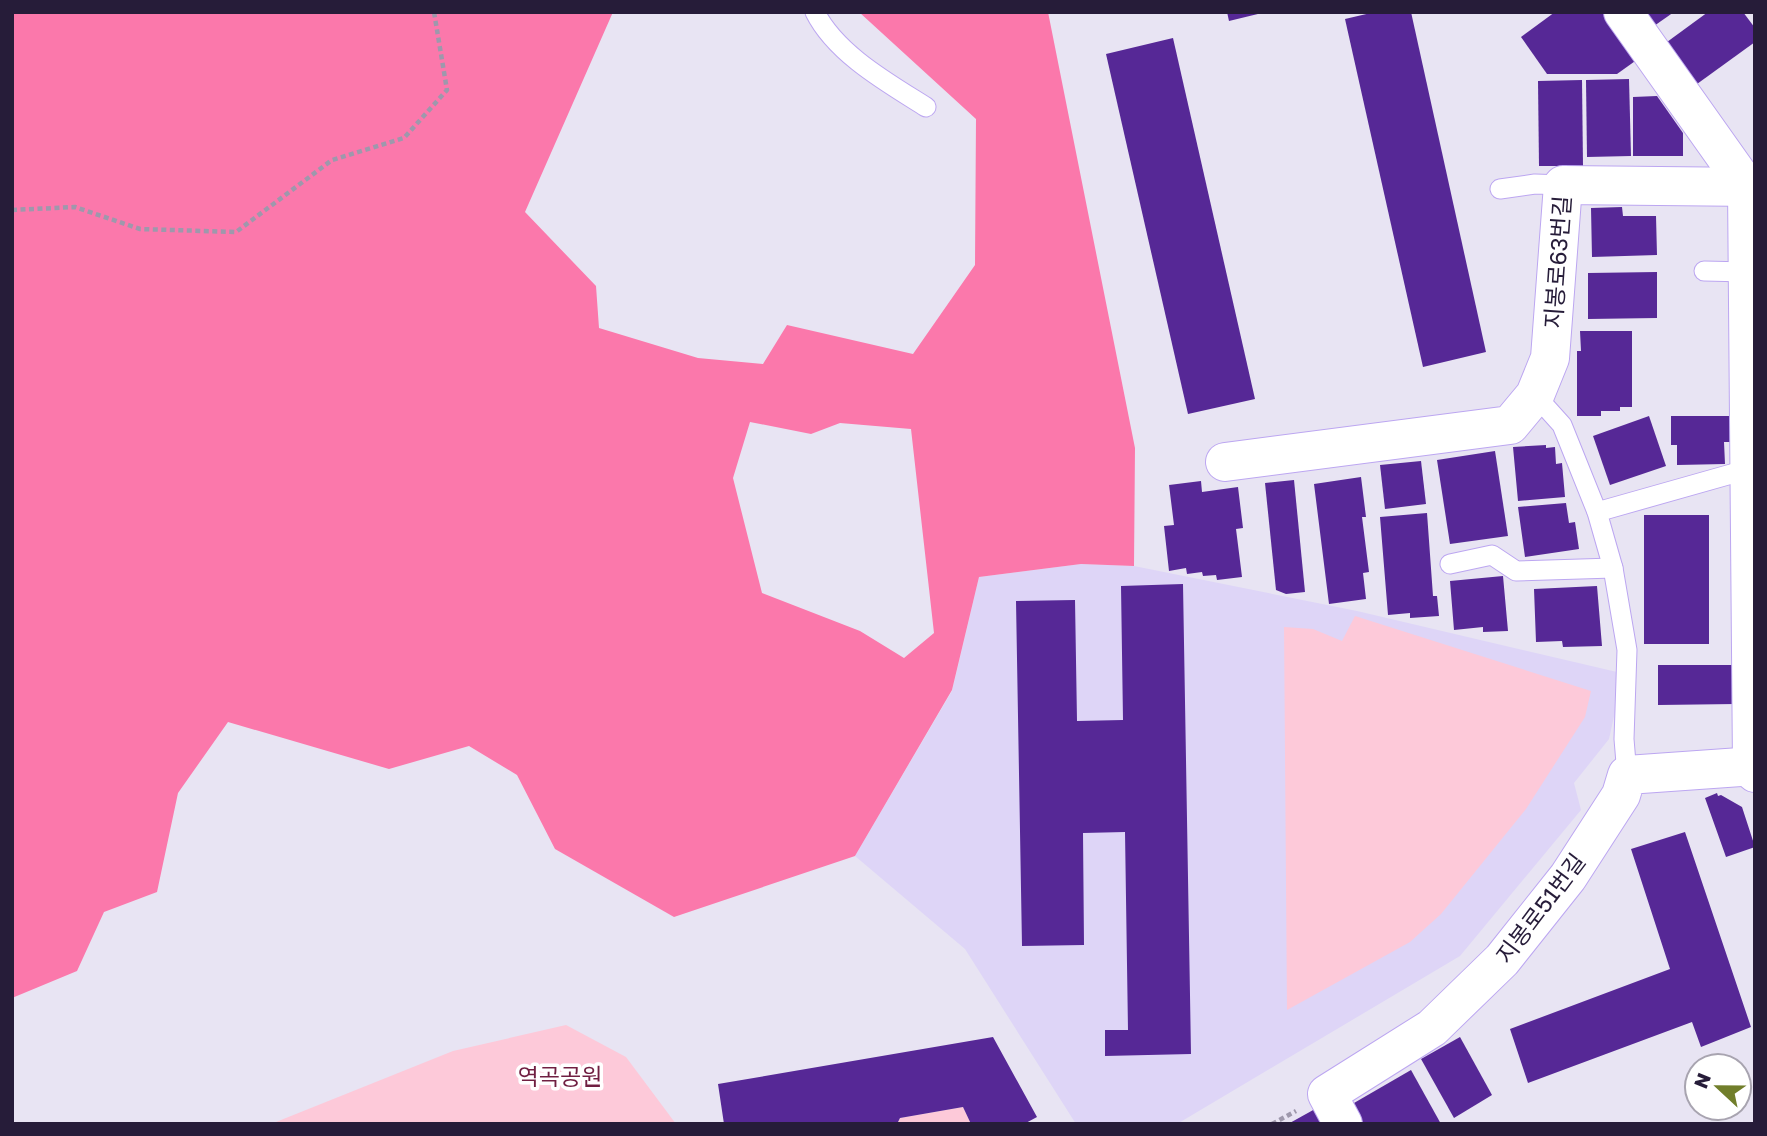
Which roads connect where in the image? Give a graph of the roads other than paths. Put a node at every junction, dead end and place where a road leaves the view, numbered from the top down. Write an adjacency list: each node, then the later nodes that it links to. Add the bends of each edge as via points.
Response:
1 (815, 12): 3 (lane, via 822,26 866,69)
2 (1623, 12): 5 (street)
3 (926, 107)
4 (1563, 184): 5 (street, 지봉로63번길); 6 (lane); 9 (street, 지봉로63번길, via 1550,358)
5 (1751, 187): 8 (street)
6 (1500, 189)
7 (1704, 271): 8 (lane)
8 (1747, 272): 11 (street)
9 (1535, 395): 10 (street, 지봉로63번길, via 1510,425); 12 (lane, via 1562,425)
10 (1225, 462)
11 (1749, 469): 12 (lane); 15 (street)
12 (1597, 512): 14 (lane)
13 (1450, 564): 14 (lane, via 1492,555 1516,571)
14 (1613, 568): 16 (lane, via 1627,650)
15 (1754, 768): 16 (street)
16 (1627, 775): 17 (street, 지봉로51번길, via 1621,795 1568,877 1502,961 1432,1028)
17 (1335, 1109)

